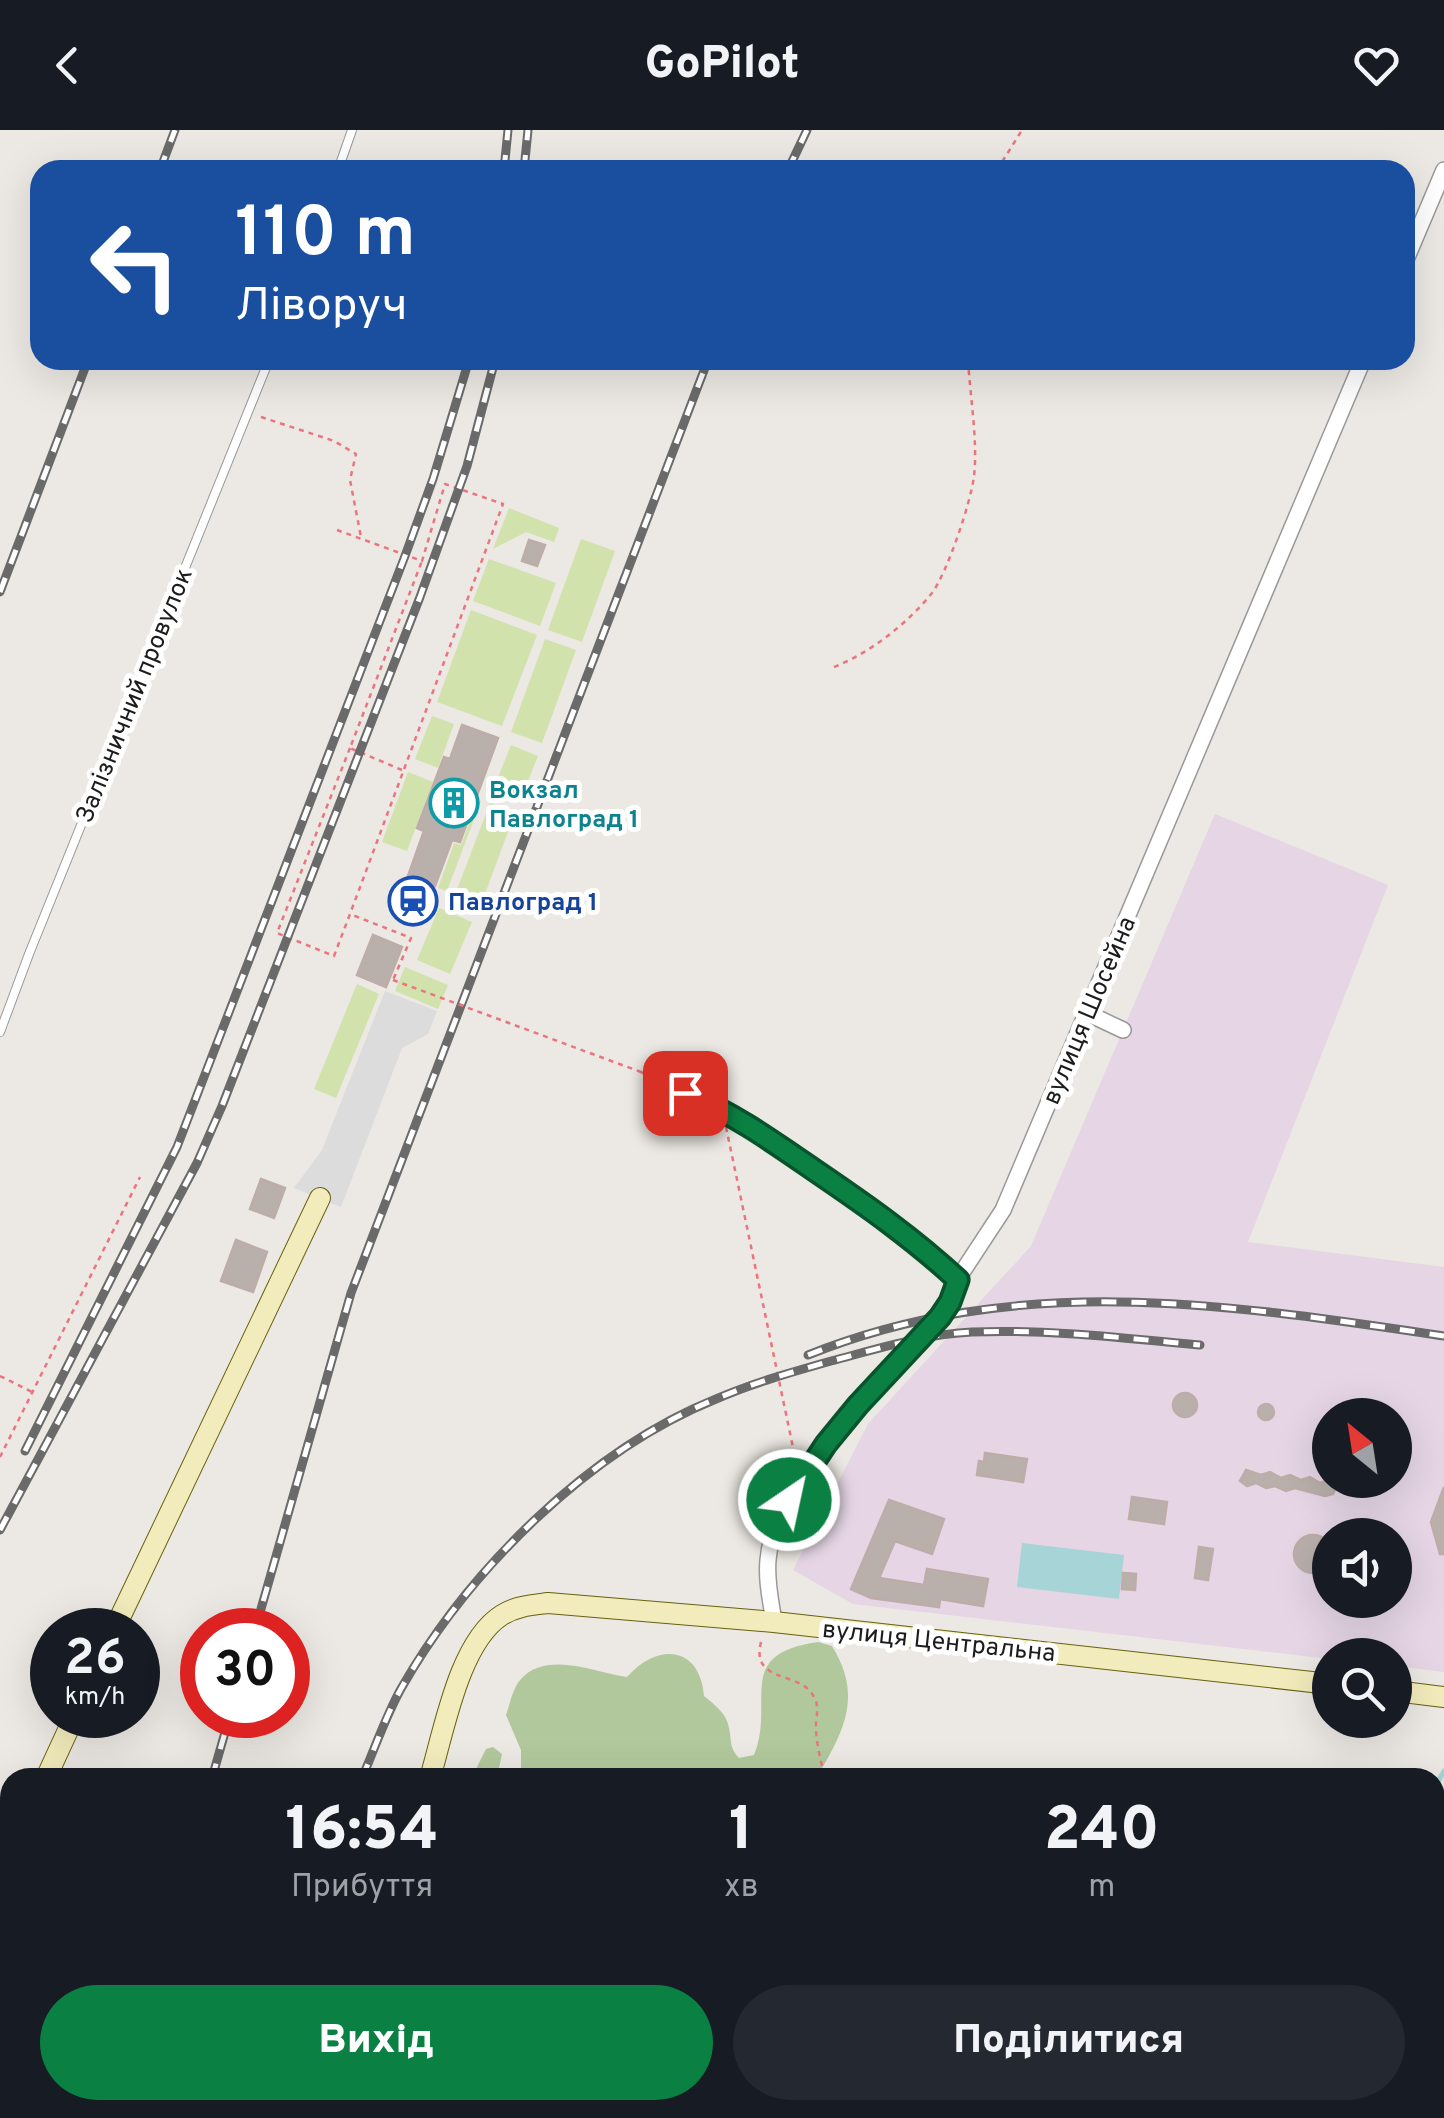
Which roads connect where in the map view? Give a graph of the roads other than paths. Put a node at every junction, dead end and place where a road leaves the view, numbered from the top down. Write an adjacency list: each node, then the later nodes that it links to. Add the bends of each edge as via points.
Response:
1 (352, 130): 2 (lane)
2 (342, 160)
3 (1444, 170): 4 (street)
4 (1415, 238)
5 (266, 370): 9 (lane, Залізничний провулок)
6 (1360, 370): 7 (street, вулиця Шосейна)
7 (1087, 1013): 8 (street); 12 (street, вулиця Шосейна, via 1003,1210)
8 (1123, 1030)
9 (0, 1032)
10 (684, 1096): 12 (lane, via 780,1146 916,1240)
11 (320, 1198): 13 (street)
12 (958, 1280): 14 (street, вулиця Шосейна, via 940,1317 858,1405 800,1482 775,1529 768,1560)
13 (124, 1608)
14 (772, 1622): 15 (street, вулиця Центральна); 20 (street, вулиця Центральна, via 548,1604 505,1613 481,1634 460,1679)
15 (1312, 1682)
16 (1412, 1694): 17 (street)
17 (1444, 1697)
18 (64, 1738): 19 (street)
19 (51, 1768)
20 (433, 1768)

